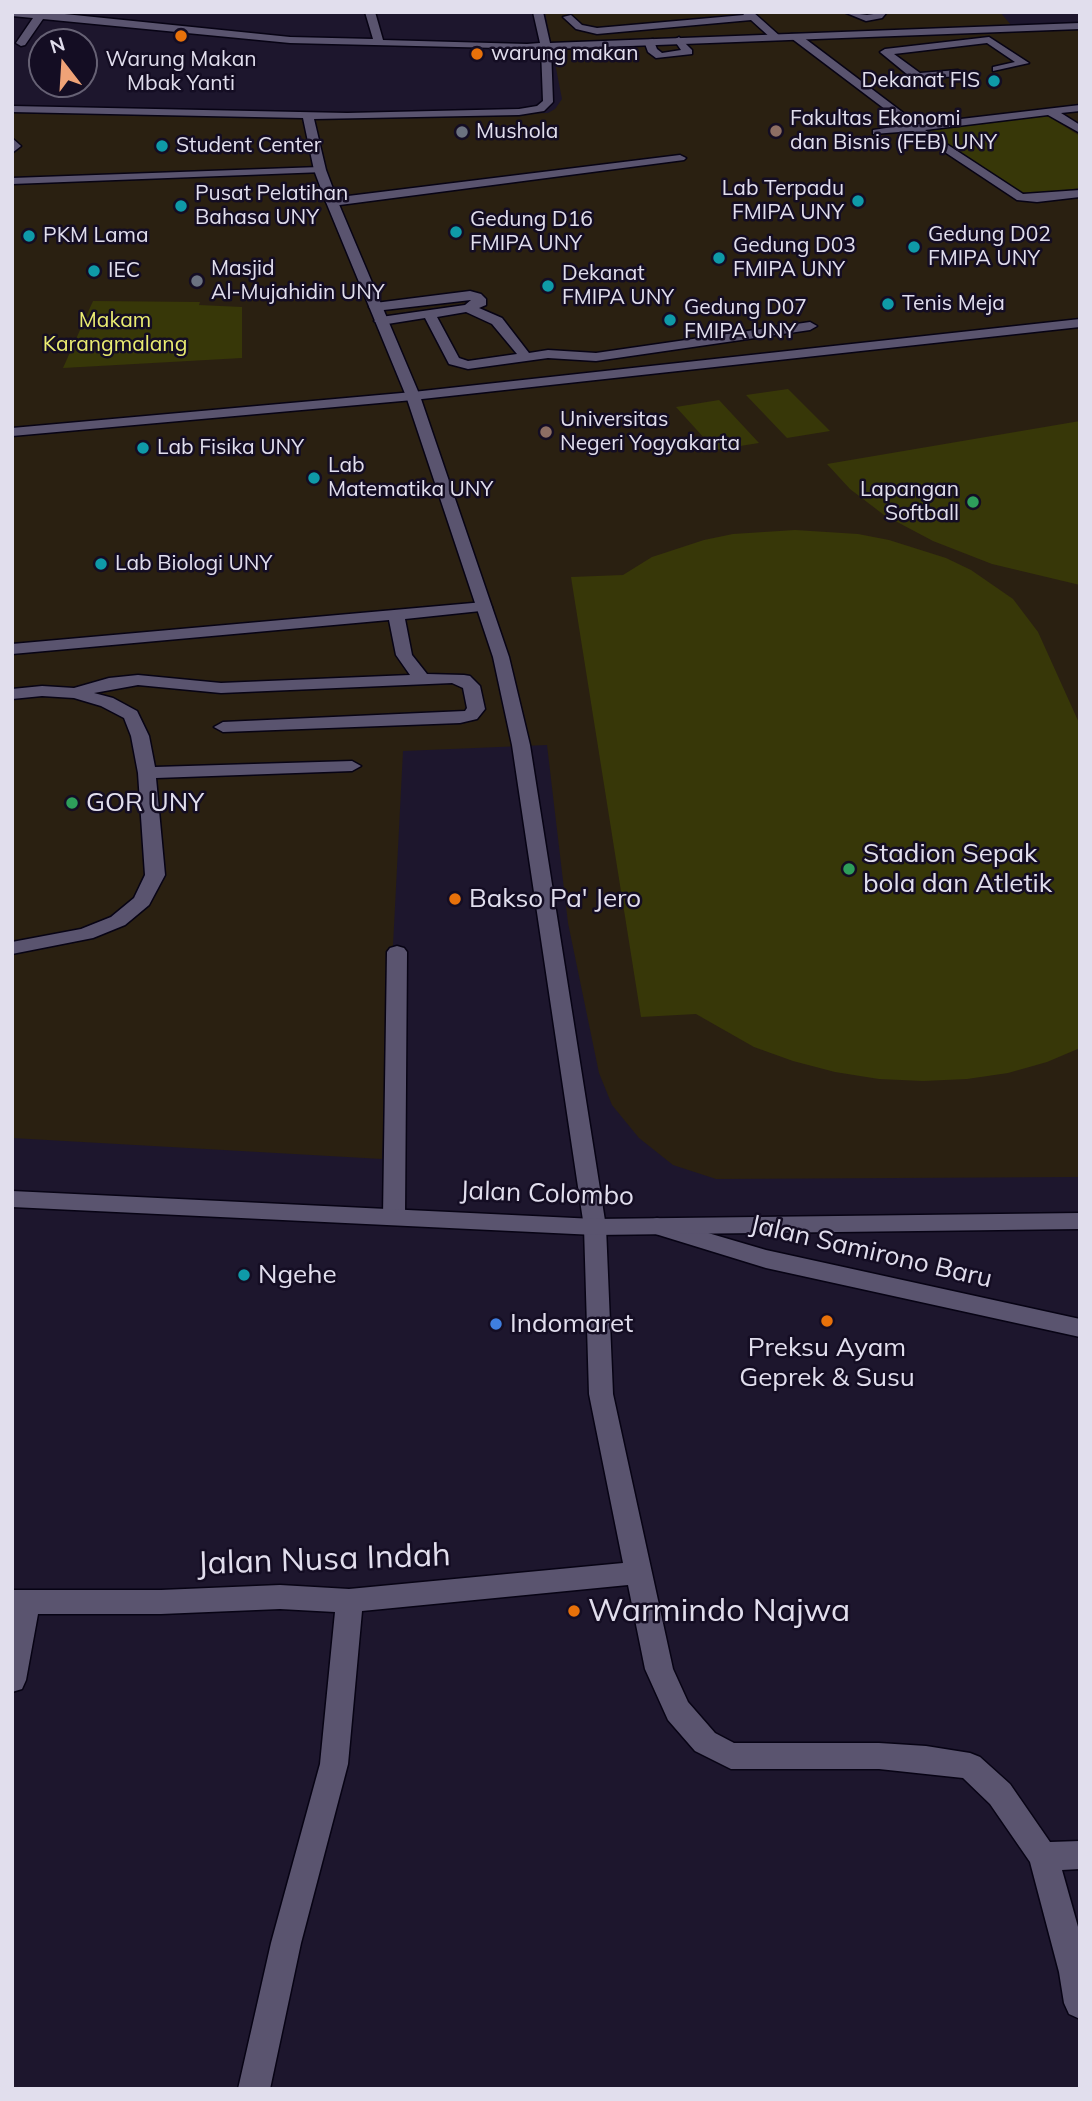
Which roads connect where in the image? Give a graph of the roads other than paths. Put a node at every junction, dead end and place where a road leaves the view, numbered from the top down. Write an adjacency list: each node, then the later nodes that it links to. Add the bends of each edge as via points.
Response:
1 (370, 12): 22 (street)
2 (538, 12): 24 (street)
3 (849, 12): 8 (street, via 858,17)
4 (12, 13): 5 (street)
5 (41, 14): 6 (street); 21 (street)
6 (54, 14): 22 (street, via 267,38)
7 (750, 14): 10 (street); 16 (street)
8 (877, 15): 14 (street)
9 (568, 17): 11 (street, via 586,30)
10 (683, 21): 11 (street); 17 (street)
11 (646, 25): 20 (street)
12 (1080, 26): 13 (street, via 1017,24)
13 (914, 32): 14 (street); 23 (street)
14 (886, 33): 15 (street)
15 (795, 36): 16 (street); 31 (street)
16 (776, 37): 17 (street)
17 (702, 39): 18 (street)
18 (679, 40): 19 (street, via 688,52 660,56); 20 (street)
19 (649, 41): 20 (street); 24 (street)
20 (662, 41)
21 (21, 43)
22 (379, 44): 24 (street)
23 (934, 45): 25 (street, via 989,40 1024,63); 26 (street, via 885,52 919,76)
24 (546, 47): 30 (street, via 548,102 540,109)
25 (997, 69)
26 (958, 74)
27 (1080, 108): 29 (street)
28 (12, 109): 30 (street)
29 (1051, 112): 31 (street); 32 (street)
30 (308, 116): 37 (street)
31 (916, 128): 33 (street); 39 (street, via 1021,198)
32 (1080, 130)
33 (877, 132)
34 (12, 141): 35 (street)
35 (12, 150)
36 (680, 158): 40 (street)
37 (320, 170): 38 (street); 40 (street)
38 (12, 181)
39 (1080, 193)
40 (332, 202): 41 (street)
41 (375, 307): 42 (street, via 459,295 480,299); 44 (street)
42 (468, 308): 43 (street); 48 (street, via 497,321)
43 (429, 314): 44 (street); 48 (street, via 454,361 460,364)
44 (381, 321): 50 (street)
45 (1080, 323): 49 (street)
46 (810, 326): 47 (street)
47 (699, 343): 48 (street, via 596,357); 49 (street)
48 (525, 356)
49 (716, 363): 50 (street)
50 (414, 396): 51 (street); 52 (street)
51 (12, 432)
52 (484, 607): 53 (street); 67 (street, via 521,746)
53 (396, 615): 54 (street); 55 (street, via 404,655)
54 (12, 649)
55 (422, 679): 56 (street, via 221,688 138,680); 58 (street, via 464,680 471,686 476,709 460,718)
56 (75, 693): 57 (street); 60 (street, via 107,702 131,716)
57 (12, 694)
58 (223, 727)
59 (352, 766): 60 (street)
60 (147, 773): 61 (street, via 155,875 142,901 118,921 86,934)
61 (12, 948)
62 (397, 952): 64 (street)
63 (12, 1199): 64 (street, Jalan Colombo)
64 (394, 1216): 67 (street, Jalan Colombo)
65 (1080, 1221): 66 (street, Jalan Colombo)
66 (650, 1224): 67 (street, Jalan Colombo); 68 (street, Jalan Samirono Baru, via 766,1259)
67 (595, 1227): 69 (street, via 601,1394)
68 (1080, 1328)
69 (639, 1573): 71 (street, Jalan Nusa Indah); 74 (street, via 659,1669 678,1711 705,1742 731,1756 879,1756 970,1766 1000,1794)
70 (20, 1601): 71 (street, Jalan Nusa Indah, via 280,1597); 72 (street)
71 (349, 1601): 76 (street, via 334,1764 286,1943)
72 (12, 1680)
73 (1080, 1854): 74 (street)
74 (1043, 1856): 75 (street)
75 (1080, 2003)
76 (254, 2089)

